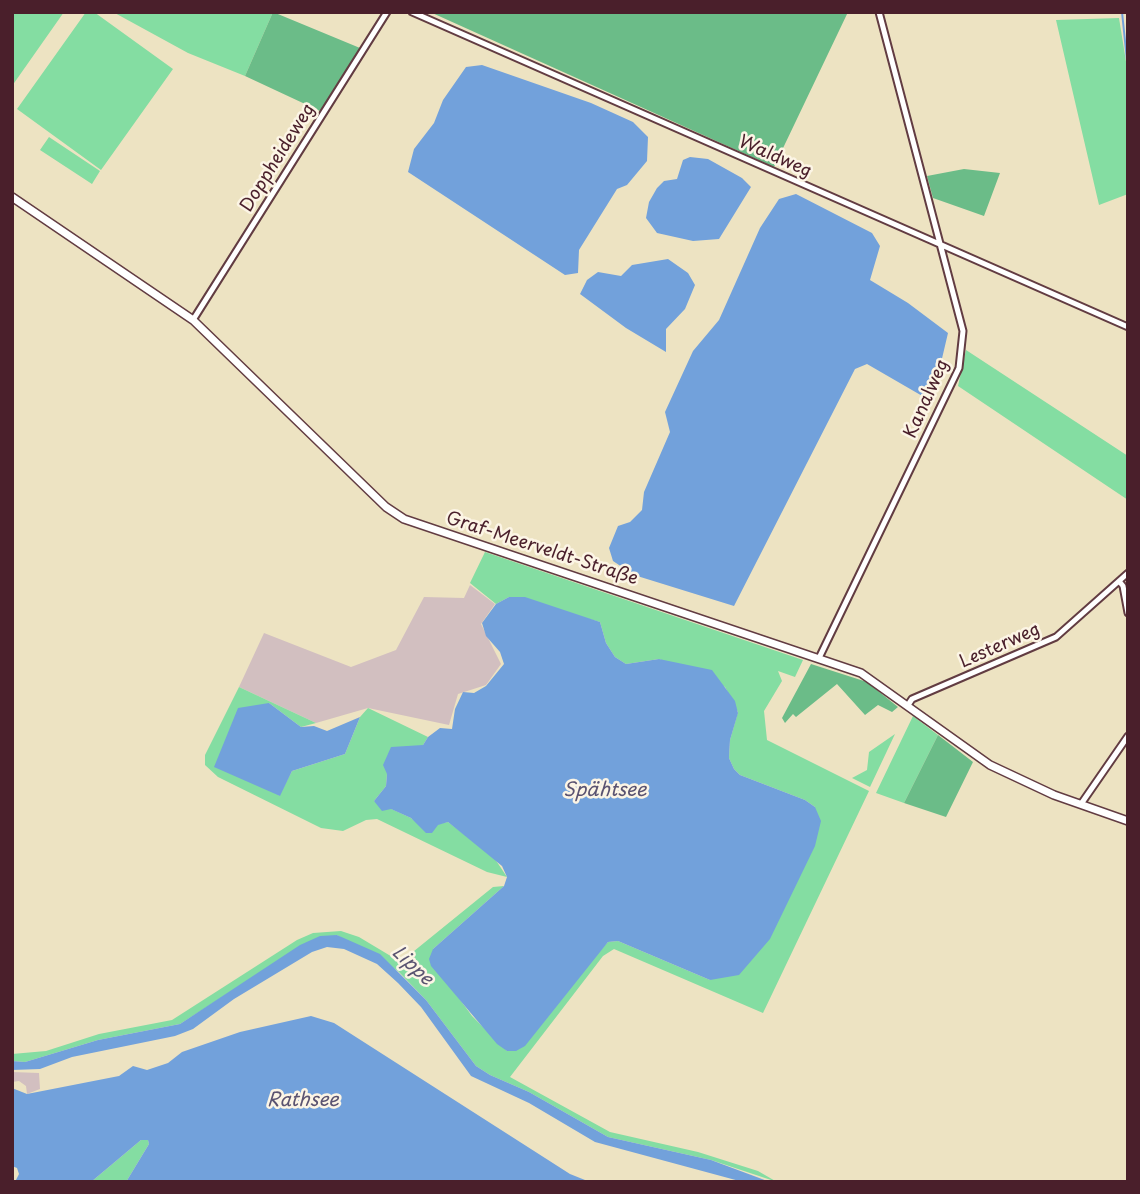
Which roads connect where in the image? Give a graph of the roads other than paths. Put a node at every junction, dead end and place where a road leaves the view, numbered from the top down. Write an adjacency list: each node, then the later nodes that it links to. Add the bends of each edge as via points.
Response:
1 (387, 12): 6 (street, Doppheideweg)
2 (412, 12): 5 (street, Waldweg)
3 (879, 12): 5 (street, Kanalweg)
4 (12, 197): 6 (main road, Graf-Meerveldt-Straße)
5 (942, 245): 7 (street, Waldweg); 11 (street, Kanalweg, via 962,320 959,368)
6 (193, 320): 11 (main road, Graf-Meerveldt-Straße, via 386,507 404,519)
7 (1128, 327)
8 (1128, 573): 9 (street, Lesterweg)
9 (1119, 581): 10 (street); 12 (street, Lesterweg, via 1056,637 912,699)
10 (1128, 613)
11 (819, 659): 12 (main road, Graf-Meerveldt-Straße, via 869,677)
12 (908, 705): 14 (main road, Graf-Meerveldt-Straße, via 981,760)
13 (1128, 736): 14 (street)
14 (1081, 804): 15 (main road, Graf-Meerveldt-Straße)
15 (1128, 821)

